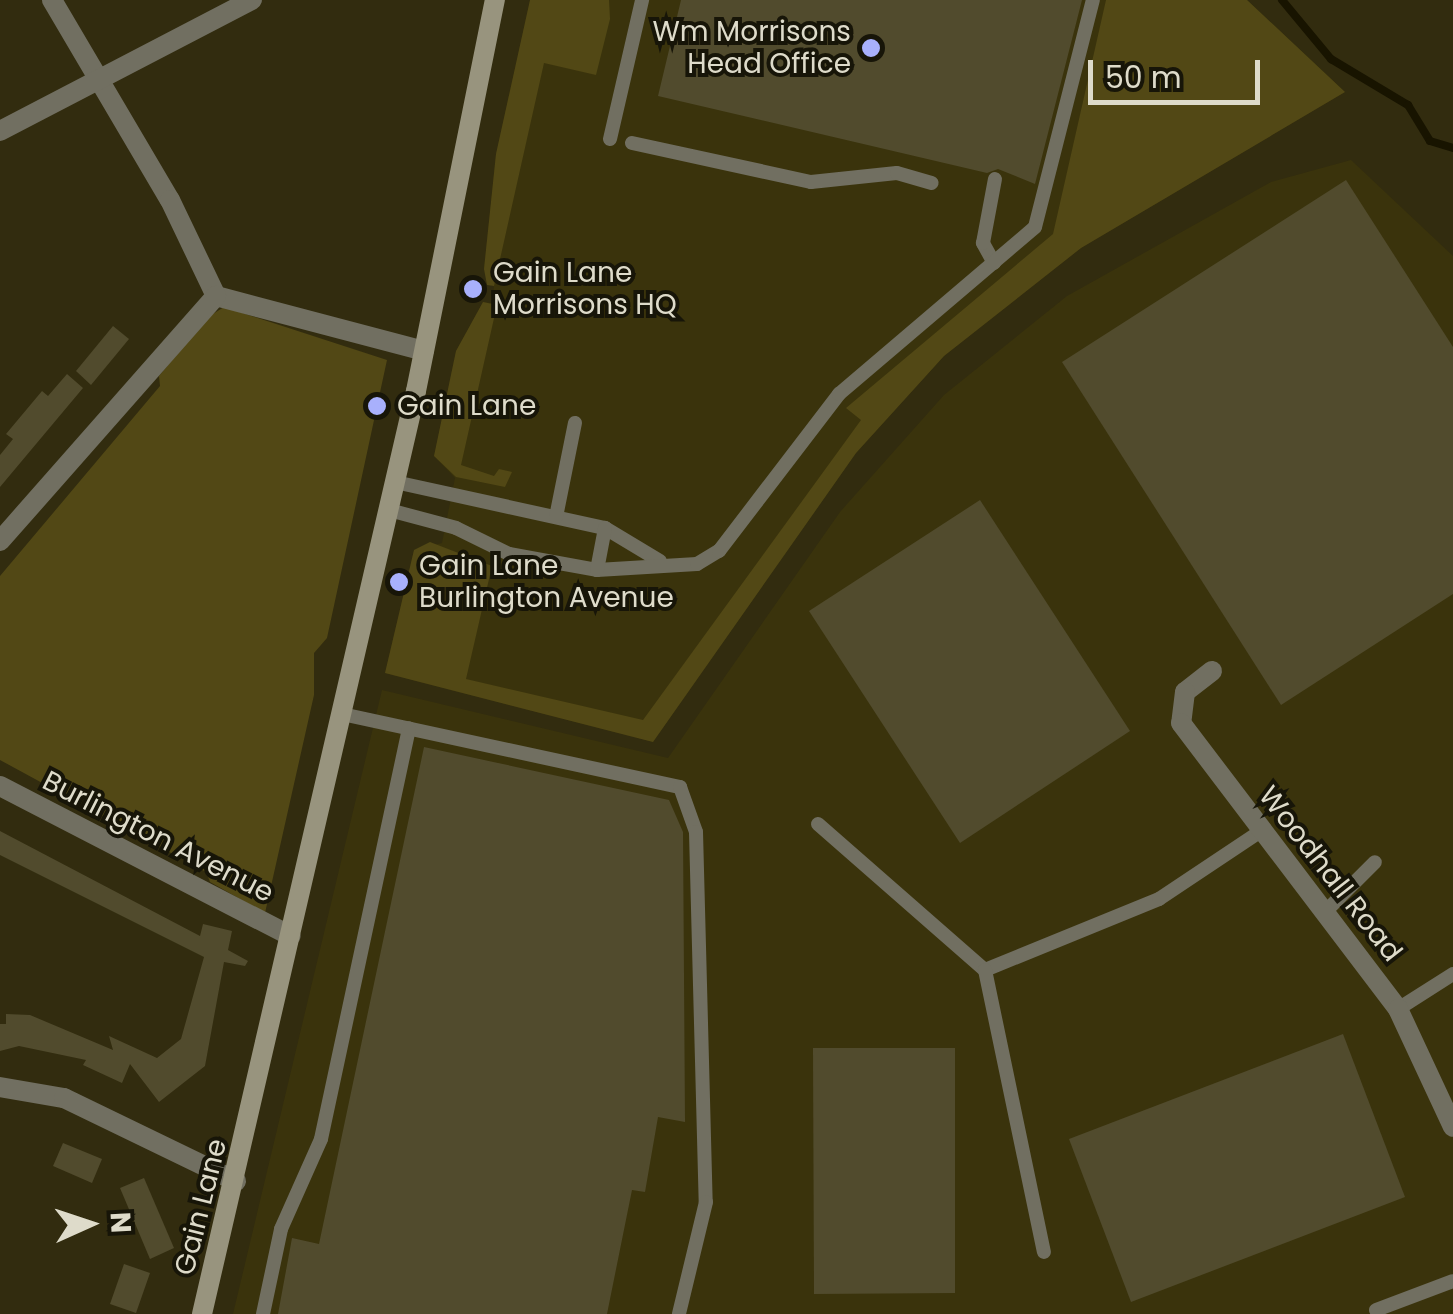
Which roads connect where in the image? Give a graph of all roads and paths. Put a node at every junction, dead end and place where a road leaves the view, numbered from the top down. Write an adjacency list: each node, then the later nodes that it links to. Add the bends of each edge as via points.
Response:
1 (52, 0): 6 (street)
2 (252, 0): 6 (street)
3 (495, 0): 14 (street, Gain Lane)
4 (1094, 0): 12 (lane, via 1040,218)
5 (638, 5): 8 (lane)
6 (101, 84): 7 (street); 13 (street)
7 (0, 131)
8 (610, 139)
9 (632, 143): 11 (lane, via 811,182 897,173)
10 (995, 179): 12 (lane, via 984,243)
11 (932, 183)
12 (994, 263): 21 (lane, via 839,394 719,551 697,564)
13 (216, 296): 14 (street); 20 (street)
14 (424, 351): 16 (street, Gain Lane)
15 (575, 423): 18 (lane)
16 (396, 482): 17 (street, Gain Lane); 18 (lane)
17 (389, 510): 22 (lane, via 456,528 510,554); 24 (street, Gain Lane)
18 (556, 517): 19 (lane)
19 (605, 528): 21 (lane); 22 (lane)
20 (0, 541)
21 (661, 562): 22 (lane)
22 (597, 570)
23 (1212, 671): 28 (street, Woodhall Road, via 1184,692 1181,722)
24 (342, 714): 25 (lane); 31 (street, Gain Lane)
25 (409, 728): 42 (lane, via 321,1139 281,1229); 43 (lane, via 680,787 696,832 706,1202)
26 (0, 786): 31 (street, Burlington Avenue)
27 (818, 824): 32 (lane)
28 (1261, 831): 30 (street, Woodhall Road); 32 (lane, via 1159,899)
29 (1376, 862): 30 (lane)
30 (1326, 911): 34 (street, Woodhall Road)
31 (291, 936): 37 (street, Gain Lane)
32 (985, 970): 38 (lane)
33 (1453, 974): 34 (lane)
34 (1398, 1009): 36 (street, Woodhall Road)
35 (0, 1088): 37 (street, via 64,1098)
36 (1453, 1126)
37 (236, 1181): 41 (street, Gain Lane)
38 (1044, 1252)
39 (1453, 1281): 40 (lane)
40 (1376, 1310)
41 (202, 1314)
42 (263, 1314)
43 (679, 1314)

